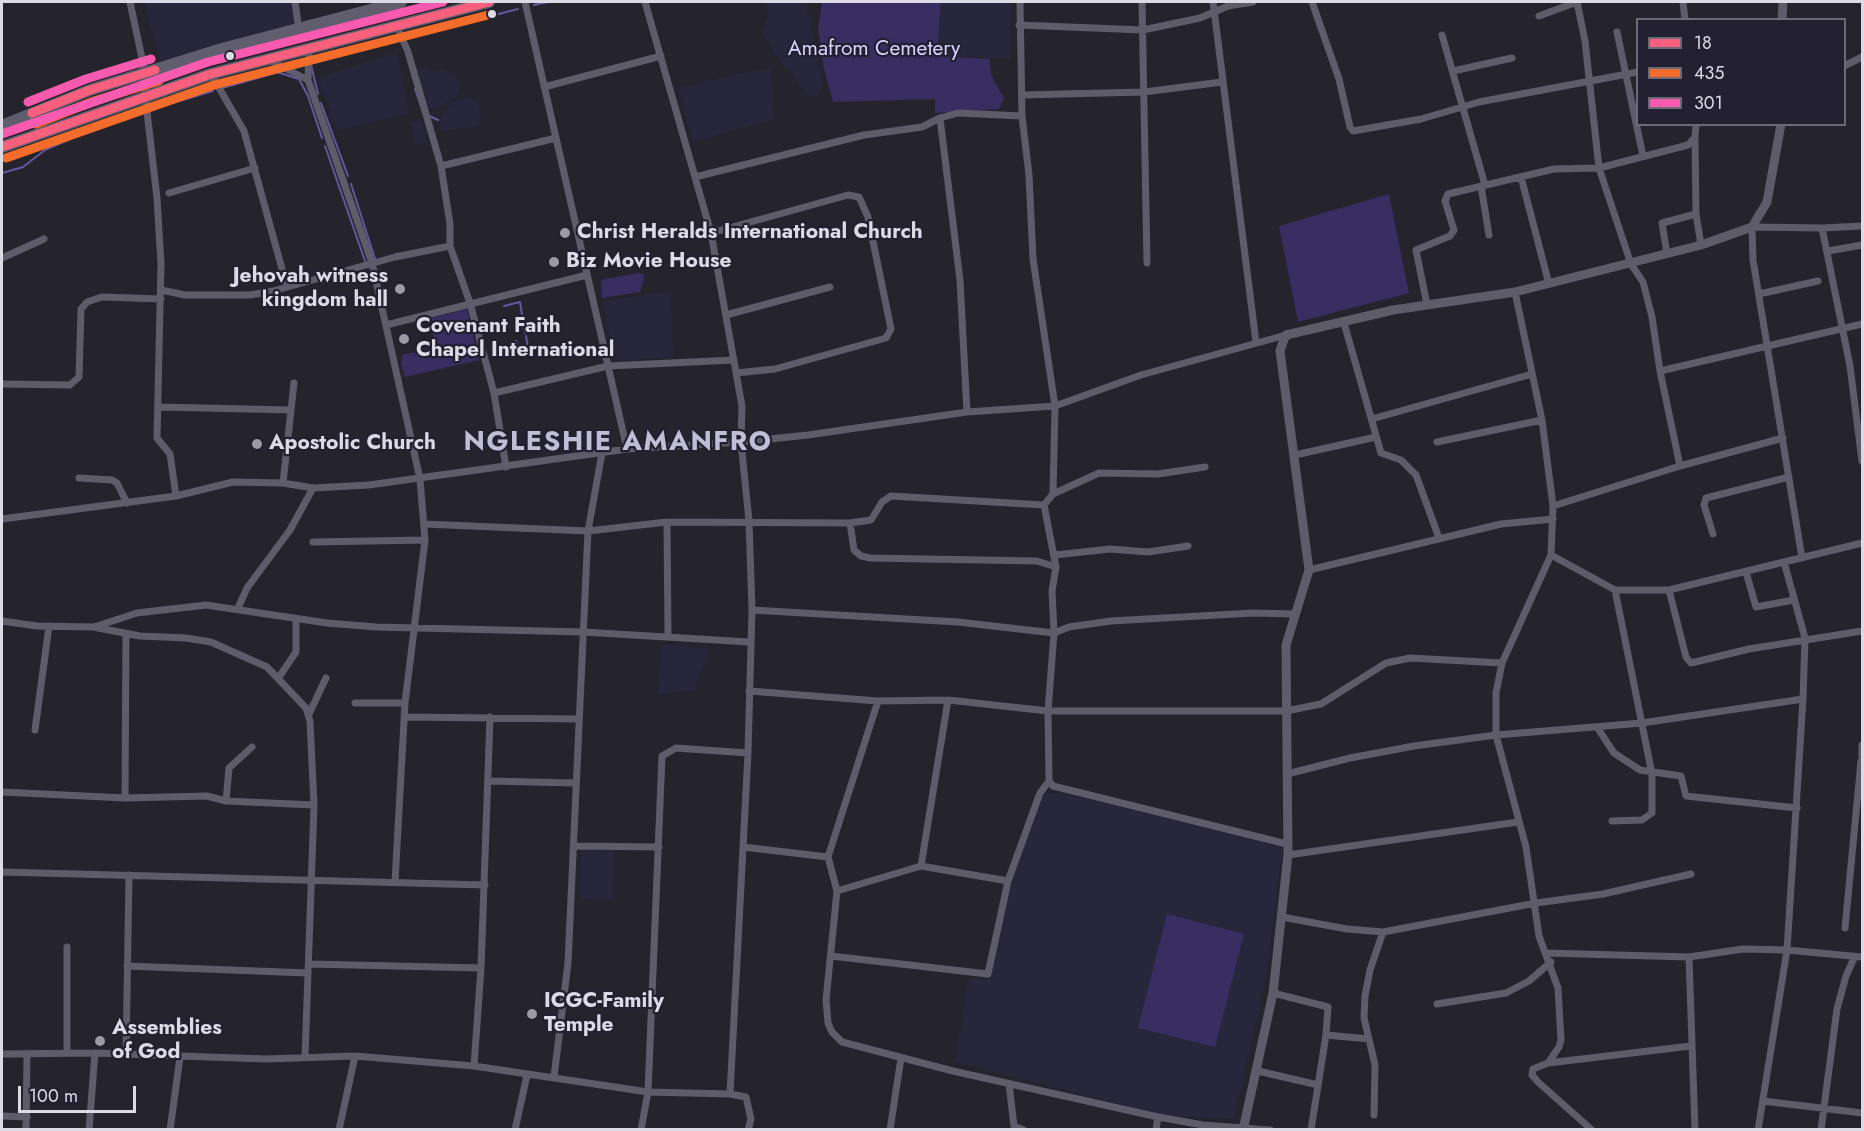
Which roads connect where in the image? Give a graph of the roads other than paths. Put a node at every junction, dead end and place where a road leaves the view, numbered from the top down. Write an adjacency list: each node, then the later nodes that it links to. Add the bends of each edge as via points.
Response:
1 (129, 2): 81 (street, bridge, via 143,63 157,198)
2 (295, 2): 22 (street)
3 (401, 2): 22 (highway)
4 (489, 2): 19 (highway)
5 (525, 2): 38 (street)
6 (645, 2): 26 (street)
7 (1020, 2): 20 (street)
8 (1143, 2): 21 (street)
9 (1213, 2): 15 (street)
10 (1253, 2): 15 (street)
11 (1312, 2): 41 (street, via 1353,130 1421,119)
12 (1577, 2): 16 (street); 37 (street)
13 (1683, 2): 17 (street)
14 (1783, 2): 18 (street)
15 (1214, 13): 21 (street); 36 (street)
16 (1539, 16)
17 (1684, 18)
18 (1782, 18)
19 (397, 25): 25 (highway); 53 (street)
20 (1019, 25): 21 (street); 40 (street)
21 (1143, 30): 39 (street)
22 (299, 31): 45 (highway, via 222,49 90,90)
23 (1617, 32): 34 (street)
24 (1442, 35): 31 (street)
25 (309, 48): 28 (highway); 35 (street)
26 (661, 56): 38 (street); 56 (street)
27 (1863, 57): 30 (street)
28 (266, 58): 33 (highway); 35 (street)
29 (1512, 58): 31 (street)
30 (1846, 66)
31 (1453, 71): 41 (street)
32 (1636, 73): 34 (street)
33 (211, 74): 51 (highway); 54 (street, via 244,131)
34 (1627, 75): 37 (street); 44 (street)
35 (308, 80): 73 (street)
36 (1222, 82): 39 (street); 93 (street)
37 (1589, 84): 41 (street); 55 (street)
38 (544, 87): 50 (street)
39 (1144, 93): 40 (street); 74 (street)
40 (1022, 95): 42 (street)
41 (1463, 106): 58 (street)
42 (1022, 116): 43 (street, via 958,113); 103 (street, via 1033,259)
43 (940, 118): 56 (street, via 922,127 864,135); 106 (street, via 960,280)
44 (1636, 121)
45 (2, 126)
46 (1637, 126): 52 (street)
47 (1696, 126): 49 (street)
48 (1781, 126): 62 (street, via 1767,202)
49 (1695, 137): 52 (street, via 1688,144); 60 (street)
50 (556, 138): 53 (street); 76 (street)
51 (2, 147)
52 (1643, 156): 55 (street)
53 (441, 166): 69 (street)
54 (255, 168): 59 (street); 80 (street)
55 (1599, 168): 57 (street, via 1554,169); 75 (street)
56 (695, 177): 64 (street)
57 (1521, 177): 58 (street); 78 (street)
58 (1483, 186): 65 (street); 86 (street, via 1448,194 1445,201 1454,230 1450,236 1416,250)
59 (169, 193)
60 (1696, 214): 67 (street); 71 (street, via 1662,223)
61 (1863, 226): 63 (street)
62 (1752, 227): 63 (street); 67 (street); 83 (street)
63 (1822, 228): 70 (street)
64 (711, 233): 87 (street); 98 (street, via 848,195 859,197 868,217 891,329 886,338 775,369)
65 (1489, 235)
66 (44, 239): 72 (street)
67 (1701, 245): 71 (street)
68 (1863, 245): 70 (street)
69 (450, 246): 73 (street); 85 (street)
70 (1828, 251): 91 (street)
71 (1667, 254): 75 (street)
72 (2, 258)
73 (372, 262): 80 (street); 90 (street)
74 (1147, 263)
75 (1631, 264): 78 (street); 97 (street, via 1643,282)
76 (587, 275): 85 (street); 96 (street)
77 (1818, 281): 83 (street)
78 (1549, 284): 82 (street)
79 (830, 287): 87 (street)
80 (286, 288): 81 (street, via 219,296)
81 (161, 290): 84 (street)
82 (1515, 292): 86 (street); 99 (street)
83 (1759, 294): 94 (street)
84 (161, 299): 101 (street, via 102,297 87,302 81,309 79,377 70,386); 104 (street)
85 (470, 303): 90 (street); 102 (street)
86 (1427, 305): 88 (street)
87 (726, 315): 95 (street)
88 (1344, 324): 92 (street); 107 (street)
89 (1863, 324): 91 (street)
90 (386, 326): 122 (street)
91 (1843, 328): 94 (street); 116 (street)
92 (1286, 335): 93 (street); 115 (street, via 1280,351)
93 (1256, 342): 103 (street, via 1141,375)
94 (1767, 345): 97 (street); 110 (street)
95 (734, 360): 96 (street); 98 (street)
96 (608, 366): 102 (street); 113 (street)
97 (1660, 371): 117 (street)
98 (736, 373): 111 (street, via 742,406)
99 (1532, 374): 107 (street); 108 (street)
100 (294, 383): 105 (street)
101 (2, 384)
102 (494, 393): 118 (street)
103 (1055, 406): 106 (street); 125 (street)
104 (158, 407): 105 (street); 126 (street, via 157,438 170,454)
105 (291, 410): 123 (street)
106 (967, 412): 111 (street)
107 (1372, 419): 109 (street)
108 (1542, 420): 112 (street); 129 (street)
109 (1376, 437): 115 (street); 138 (street, via 1381,453 1401,460 1416,474)
110 (1783, 438): 117 (street); 120 (street)
111 (741, 442): 113 (street); 132 (street)
112 (1437, 442)
113 (627, 449): 114 (street)
114 (602, 453): 118 (street); 136 (street)
115 (1295, 455): 148 (street)
116 (1863, 461)
117 (1680, 466): 129 (street)
118 (506, 467): 122 (street)
119 (1205, 467): 125 (street, via 1158,474 1100,473)
120 (1789, 477): 137 (street, via 1706,498 1704,505); 145 (street)
121 (79, 478): 127 (street, via 112,480)
122 (420, 479): 124 (street); 135 (street)
123 (283, 483): 124 (street); 126 (street, via 232,482)
124 (313, 488): 153 (street)
125 (1053, 494): 128 (street)
126 (176, 496): 127 (street)
127 (128, 503): 130 (street)
128 (1044, 505): 134 (street, via 891,496 882,502 871,520); 143 (street)
129 (1553, 506): 131 (street)
130 (2, 519)
131 (1553, 519): 138 (street, via 1501,524); 144 (street)
132 (749, 521): 133 (street); 134 (street); 154 (street)
133 (668, 522): 136 (street); 165 (street)
134 (850, 523): 147 (street, via 856,553 870,558 1037,561)
135 (424, 524): 136 (street); 139 (street)
136 (588, 531): 162 (street)
137 (1713, 534)
138 (1439, 538): 148 (street)
139 (425, 540): 140 (street); 160 (street)
140 (314, 542)
141 (1863, 543): 145 (street)
142 (1188, 546): 143 (street, via 1148,552 1110,549)
143 (1055, 555): 147 (street)
144 (1551, 555): 150 (street); 168 (street)
145 (1802, 558): 146 (street)
146 (1784, 562): 149 (street); 152 (street)
147 (1056, 567): 163 (street, via 1052,591)
148 (1309, 570): 155 (street)
149 (1746, 572): 151 (street); 152 (street, via 1756,607)
150 (1615, 590): 151 (street); 183 (street)
151 (1669, 590): 166 (street, via 1686,657 1691,663)
152 (1794, 600): 166 (street)
153 (238, 608): 156 (street); 159 (street, via 206,605 138,613)
154 (752, 610): 163 (street, via 958,622); 167 (street)
155 (1294, 614): 163 (street, via 1111,621); 178 (street, via 1286,645)
156 (296, 619): 160 (street); 169 (street, via 296,652)
157 (2, 621): 158 (street)
158 (49, 626): 159 (street); 185 (street)
159 (93, 627): 164 (street)
160 (414, 628): 162 (street); 176 (street)
161 (1863, 631): 166 (street)
162 (583, 632): 165 (street); 182 (street)
163 (1054, 633): 177 (street)
164 (126, 634): 169 (street, via 211,642); 197 (street)
165 (668, 636): 167 (street)
166 (1805, 638): 172 (street)
167 (749, 642): 171 (street)
168 (1503, 663): 178 (street, via 1410,658 1386,663 1321,704); 186 (street, via 1496,693)
169 (279, 677): 179 (street)
170 (326, 678): 179 (street)
171 (749, 691): 174 (street); 189 (street)
172 (1803, 699): 183 (street); 200 (street)
173 (948, 700): 174 (street); 177 (street); 209 (street)
174 (878, 701): 208 (street)
175 (355, 702): 176 (street)
176 (405, 703): 180 (street)
177 (1048, 711): 178 (street); 194 (street)
178 (1286, 711): 191 (street)
179 (309, 714): 199 (street)
180 (404, 717): 181 (street); 215 (street)
181 (490, 717): 182 (street); 193 (street)
182 (578, 719): 195 (street)
183 (1642, 723): 184 (street); 192 (street)
184 (1597, 727): 186 (street); 192 (street, via 1614,753)
185 (35, 730)
186 (1496, 735): 191 (street, via 1350,758); 202 (street)
187 (1863, 746): 190 (street)
188 (252, 747): 198 (street, via 229,768)
189 (748, 753): 205 (street, via 676,748 662,756); 206 (street)
190 (1862, 761): 220 (street)
191 (1287, 774): 203 (street)
192 (1652, 774): 200 (street, via 1681,776 1686,796); 201 (street, via 1650,817)
193 (489, 781): 195 (street); 216 (street)
194 (1049, 781): 203 (street, via 1053,786); 214 (street, via 1040,793)
195 (575, 783): 204 (street)
196 (2, 792): 197 (street)
197 (125, 798): 198 (street, via 207,796)
198 (226, 801): 199 (street)
199 (314, 805): 213 (street)
200 (1797, 808): 223 (street)
201 (1612, 821)
202 (1518, 822): 207 (street); 218 (street)
203 (1287, 844): 207 (street)
204 (575, 846): 205 (street); 251 (street, via 568,963)
205 (659, 847): 254 (street)
206 (744, 847): 208 (street); 255 (street)
207 (1288, 855): 219 (street)
208 (828, 857): 217 (street)
209 (921, 866): 214 (street); 217 (street)
210 (2, 872): 212 (street)
211 (1691, 874): 218 (street, via 1603,894)
212 (129, 875): 213 (street); 230 (street)
213 (311, 880): 215 (street); 229 (street)
214 (1008, 881): 225 (street, via 988,974)
215 (395, 882): 216 (street)
216 (485, 885): 231 (street)
217 (837, 891): 225 (street)
218 (1536, 903): 221 (street); 224 (street)
219 (1282, 917): 221 (street); 233 (street)
220 (1845, 928)
221 (1383, 932): 236 (street, via 1365,996 1364,1018)
222 (67, 947): 238 (street)
223 (1787, 950): 226 (street, via 1743,949); 227 (street); 256 (street)
224 (1545, 953): 226 (street); 228 (street)
225 (831, 956): 246 (street, via 826,1000 832,1032 842,1042)
226 (1689, 957): 237 (street)
227 (1858, 957): 257 (street, via 1846,976 1837,1008)
228 (1551, 962): 234 (street, via 1529,981 1506,993); 247 (street, via 1558,988 1561,1040)
229 (310, 964): 231 (street); 232 (street)
230 (127, 966): 232 (street); 242 (street)
231 (481, 968): 248 (street)
232 (308, 973): 245 (street)
233 (1273, 993): 235 (street, via 1328,1007); 249 (street)
234 (1437, 1004)
235 (1326, 1035): 236 (street); 253 (street)
236 (1369, 1039): 259 (street, via 1375,1065)
237 (1691, 1046): 247 (street); 277 (street)
238 (68, 1053): 239 (street); 241 (street)
239 (95, 1053): 242 (street); 265 (street)
240 (2, 1054): 241 (street)
241 (27, 1055): 261 (street)
242 (126, 1055): 244 (street)
243 (355, 1056): 245 (street); 248 (street); 267 (street)
244 (180, 1057): 245 (street); 266 (street)
245 (305, 1057)
246 (901, 1058): 252 (street); 271 (street)
247 (1548, 1063): 276 (street, via 1533,1069 1532,1076)
248 (474, 1066): 250 (street)
249 (1258, 1071): 253 (street); 263 (street)
250 (527, 1075): 251 (street); 268 (street)
251 (554, 1077): 254 (street)
252 (1009, 1084): 262 (street); 272 (street, via 1014,1126)
253 (1317, 1085): 275 (street)
254 (648, 1092): 255 (street); 269 (street)
255 (730, 1094): 270 (street, via 746,1097 751,1119)
256 (1763, 1101): 257 (street); 278 (street)
257 (1823, 1107): 258 (street); 279 (street)
258 (1863, 1113)
259 (1374, 1115)
260 (2, 1116): 261 (street)
261 (27, 1117): 264 (street)
262 (1158, 1117): 263 (street); 273 (street)
263 (1243, 1128): 274 (street)
264 (26, 1130)
265 (89, 1130)
266 (170, 1130)
267 (339, 1130)
268 (515, 1130)
269 (641, 1130)
270 (748, 1130)
271 (890, 1130)
272 (1024, 1130)
273 (1156, 1130)
274 (1270, 1130)
275 (1311, 1130)
276 (1592, 1130)
277 (1695, 1130)
278 (1758, 1130)
279 (1821, 1130)

